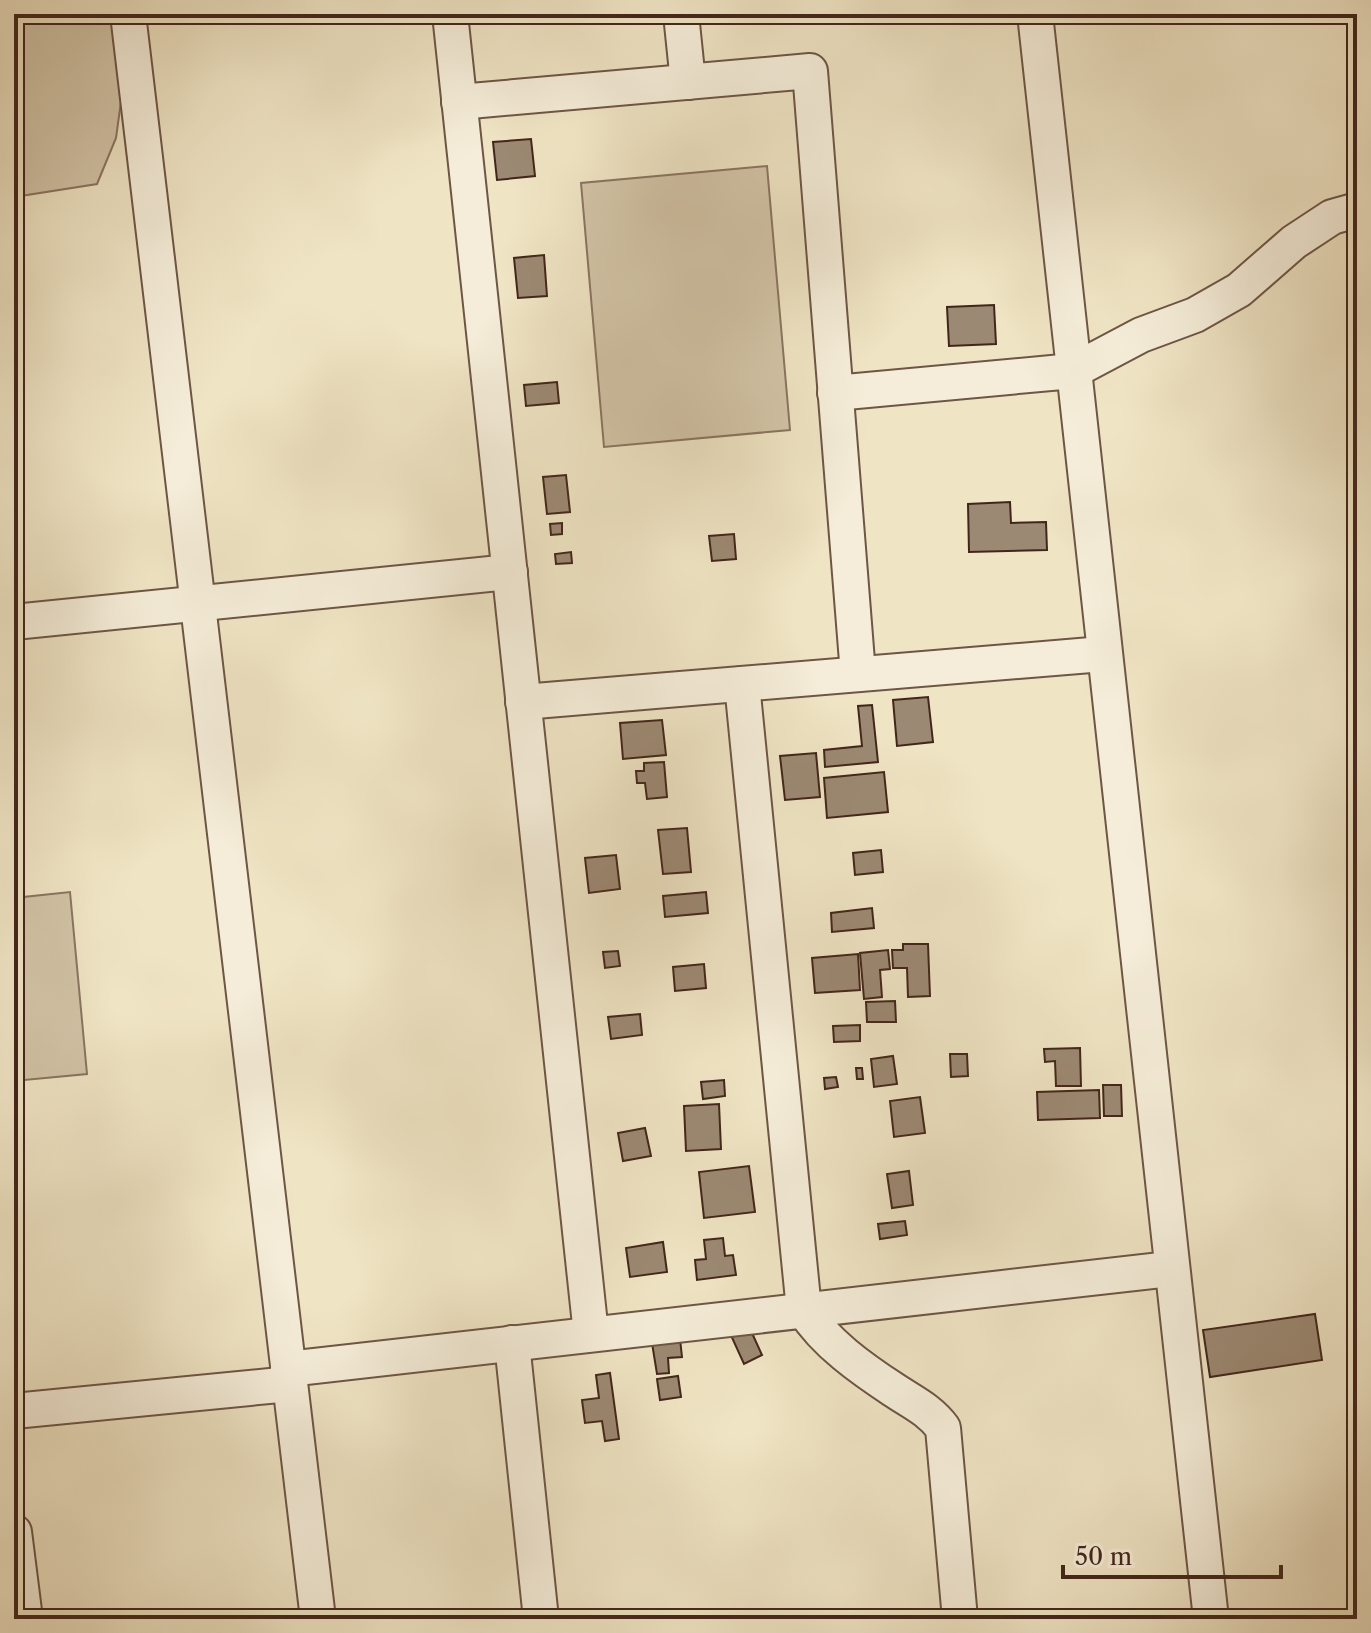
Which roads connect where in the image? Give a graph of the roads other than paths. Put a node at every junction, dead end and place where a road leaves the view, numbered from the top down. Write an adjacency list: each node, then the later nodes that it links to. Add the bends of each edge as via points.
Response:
1 (128, 14): 11 (street)
2 (450, 14): 6 (street)
3 (681, 14): 5 (street)
4 (1035, 14): 8 (street)
5 (688, 82): 6 (street); 9 (street, via 810,71)
6 (459, 102): 10 (street)
7 (1357, 210): 8 (street, via 1332,217 1294,242 1228,296)
8 (1073, 371): 9 (street); 13 (street)
9 (835, 393): 14 (street)
10 (510, 572): 11 (street); 16 (street)
11 (198, 604): 12 (street); 21 (street)
12 (14, 622)
13 (1103, 654): 14 (street); 17 (street)
14 (858, 674): 15 (street)
15 (742, 684): 16 (street); 18 (street)
16 (523, 702): 19 (street)
17 (1170, 1269): 18 (street); 28 (street)
18 (804, 1310): 19 (street); 27 (street, via 864,1370 933,1414 943,1428)
19 (591, 1334): 20 (street)
20 (512, 1343): 21 (street); 26 (street)
21 (289, 1376): 22 (street); 25 (street)
22 (14, 1411)
23 (14, 1532): 24 (street)
24 (25, 1619)
25 (318, 1619)
26 (541, 1619)
27 (960, 1619)
28 (1211, 1619)

